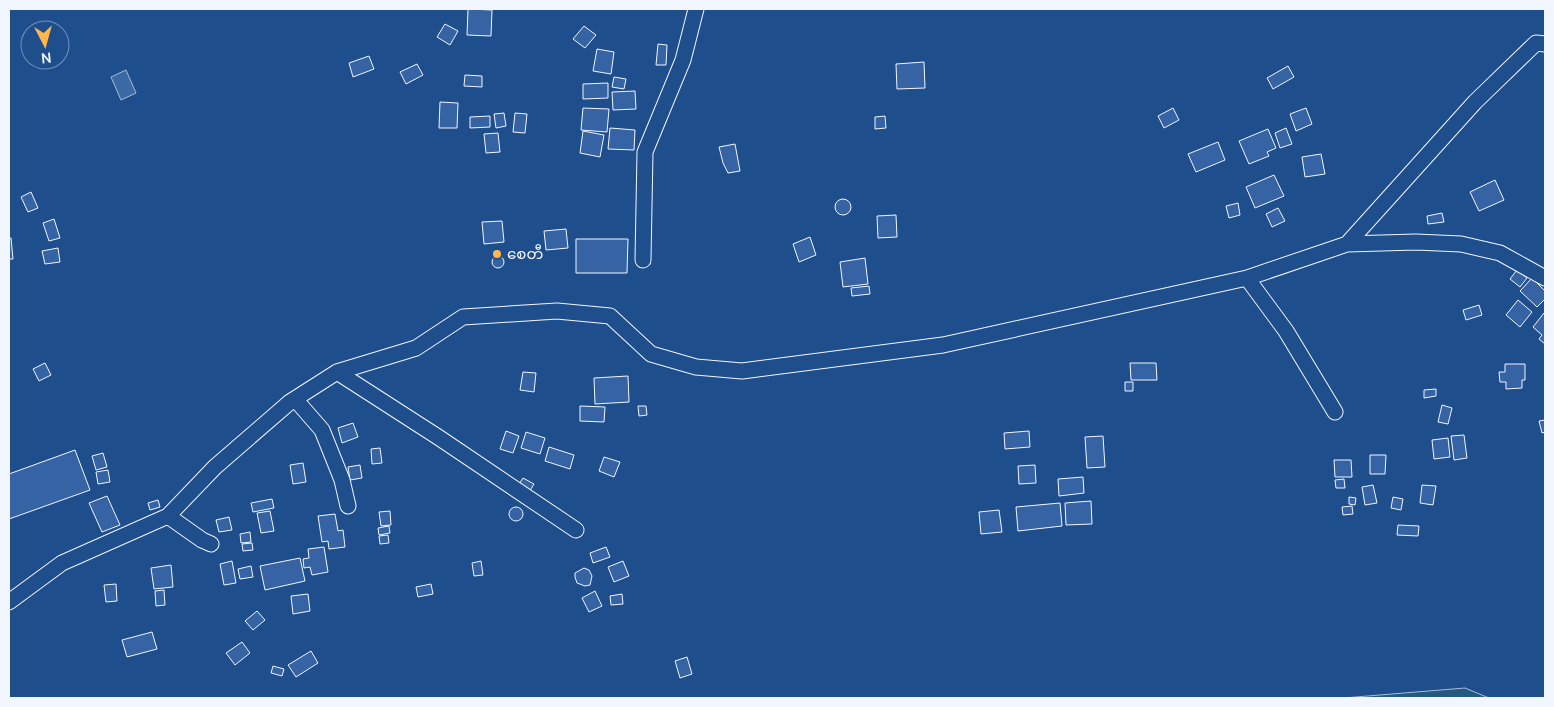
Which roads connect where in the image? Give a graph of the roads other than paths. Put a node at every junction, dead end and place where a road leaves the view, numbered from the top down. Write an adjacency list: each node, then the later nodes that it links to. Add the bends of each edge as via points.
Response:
1 (696, 9): 4 (street, via 684,60 646,152)
2 (1542, 40): 3 (street, via 1475,102)
3 (1347, 244): 5 (street); 6 (street, via 1461,244 1500,252)
4 (643, 260)
5 (1247, 278): 7 (street, via 943,346 742,371 696,366 651,354 610,316 557,311 463,317 416,348); 9 (street, via 1286,331)
6 (1545, 278)
7 (337, 372): 8 (street); 12 (street)
8 (295, 399): 10 (street, via 322,430 342,480); 11 (street, via 215,467)
9 (1335, 412)
10 (348, 506)
11 (168, 516): 13 (street); 14 (street, via 62,563)
12 (576, 530)
13 (211, 544)
14 (9, 602)

